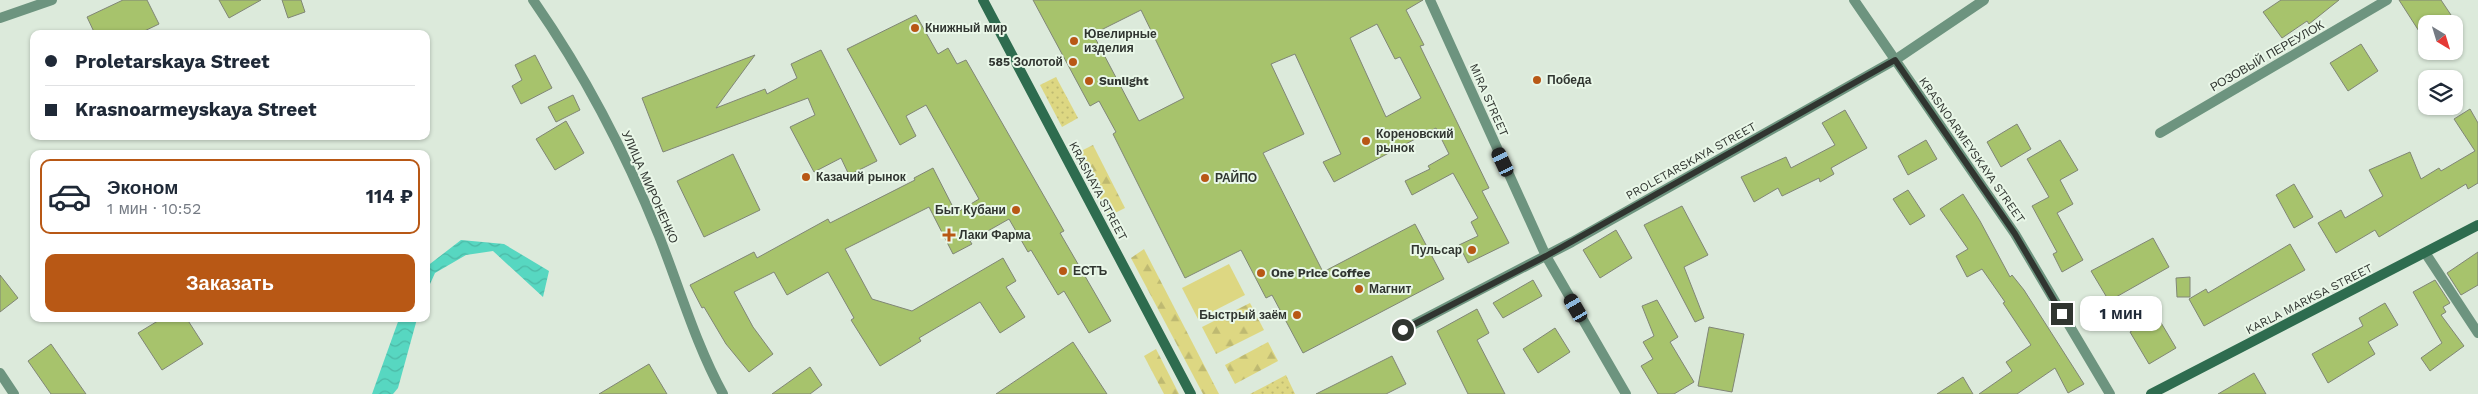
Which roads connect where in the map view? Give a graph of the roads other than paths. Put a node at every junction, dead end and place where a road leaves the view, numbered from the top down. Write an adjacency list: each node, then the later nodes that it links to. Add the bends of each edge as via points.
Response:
1 (52, 0): 8 (street)
2 (533, 0): 17 (street, УЛИЦА МИРОНЕНКО, via 615,137 659,236)
3 (983, 0): 19 (main road, KRASNAYA STREET)
4 (1430, 0): 13 (street, MIRA STREET)
5 (1854, 0): 9 (street, KRASNOARMEYSKAYA STREET)
6 (1984, 0): 9 (street, PROLETARSKAYA STREET)
7 (2387, 0): 10 (street, РОЗОВЫЙ ПЕРЕУЛОК)
8 (0, 18)
9 (1895, 60): 13 (street, PROLETARSKAYA STREET); 21 (street, KRASNOARMEYSKAYA STREET, via 2015,234)
10 (2160, 133)
11 (2478, 225): 12 (main road, KARLA MARKSA STREET)
12 (2426, 254): 15 (street); 22 (main road, KARLA MARKSA STREET)
13 (1546, 256): 14 (street, PROLETARSKAYA STREET); 20 (street, MIRA STREET)
14 (1403, 330)
15 (2478, 333)
16 (0, 373): 18 (street)
17 (721, 393)
18 (14, 394)
19 (1191, 394)
20 (1626, 394)
21 (2110, 394)
22 (2151, 394)

